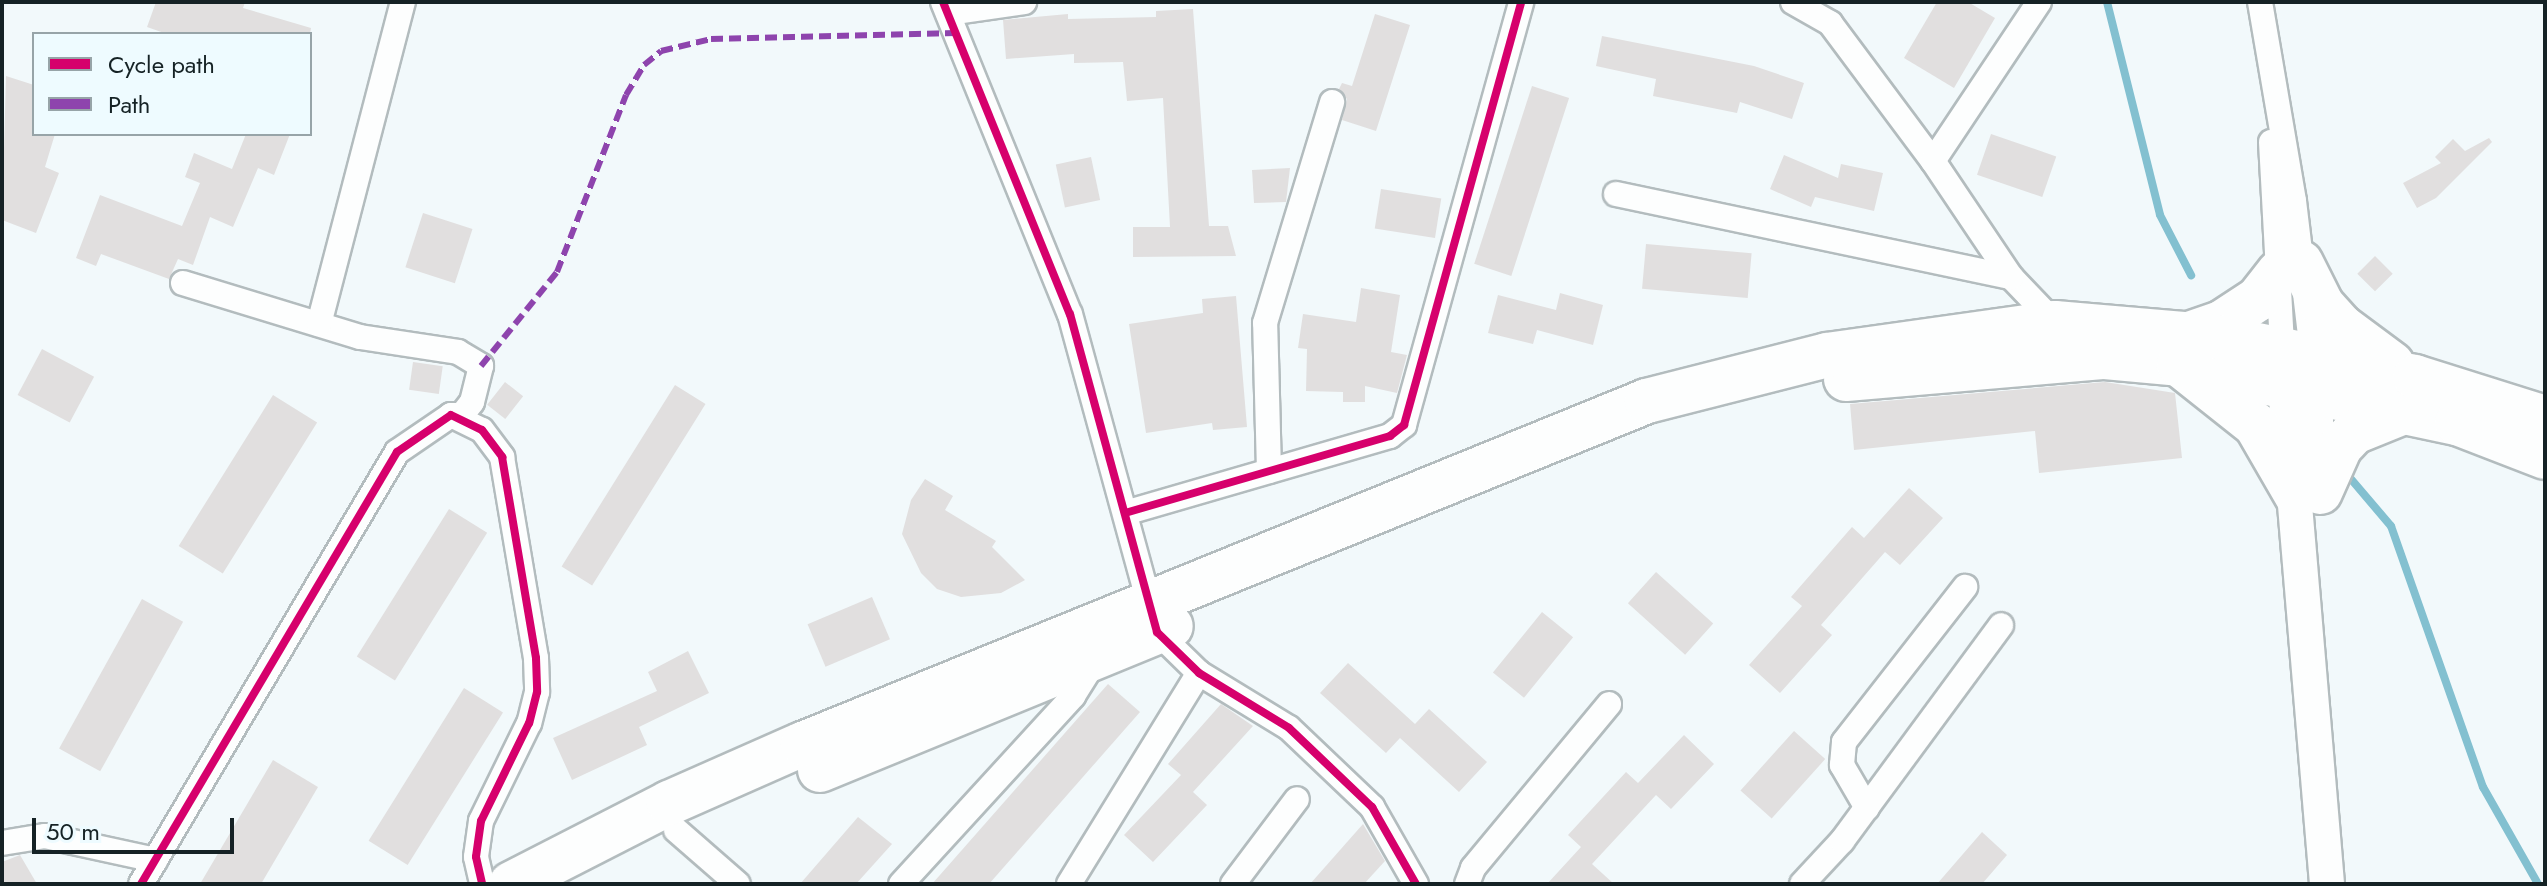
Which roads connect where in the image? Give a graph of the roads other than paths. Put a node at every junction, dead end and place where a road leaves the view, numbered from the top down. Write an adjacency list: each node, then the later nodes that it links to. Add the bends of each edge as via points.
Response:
1 (403, 2): 16 (street)
2 (1024, 2): 7 (street)
3 (1521, 2): 23 (street, via 1411,412 1390,436)
4 (1793, 2): 8 (street)
5 (2039, 2): 10 (street)
6 (2260, 2): 12 (street)
7 (945, 7): 25 (street, via 1070,314)
8 (1836, 12): 10 (street)
9 (1332, 102): 23 (street, via 1265,323)
10 (1933, 161): 13 (street)
11 (1616, 194): 13 (street)
12 (2290, 267): 17 (highway, via 2258,299); 18 (street); 19 (highway)
13 (2011, 277): 15 (street)
14 (183, 283): 16 (street)
15 (2055, 323): 17 (highway); 27 (highway, via 1827,355 1647,401)
16 (319, 324): 20 (street, via 360,337 458,352 481,366 472,402 462,415)
17 (2184, 349): 18 (highway); 24 (highway, via 2256,425); 27 (highway, via 1847,379 1771,394 1666,424)
18 (2298, 367): 19 (highway); 24 (main road)
19 (2411, 394): 21 (highway); 22 (highway, via 2457,423); 24 (highway, via 2354,432)
20 (451, 415): 36 (street, via 397,452); 38 (street, via 482,430 502,457 536,658 537,692 529,723 481,821 476,857)
21 (2545, 418)
22 (2545, 457)
23 (1269, 471): 25 (street)
24 (2309, 494): 48 (main road); 49 (main road)
25 (1125, 513): 27 (street)
26 (1965, 587): 33 (street, via 1844,742 1842,765)
27 (1152, 619): 29 (highway); 30 (street); 39 (highway, via 803,744 669,803)
28 (2001, 625): 33 (street)
29 (1096, 660): 34 (highway); 42 (street, via 1073,696)
30 (1199, 673): 43 (street); 45 (street, via 1289,728 1372,807)
31 (1609, 704): 46 (street, via 1473,868)
32 (1297, 799): 44 (street)
33 (1867, 808): 47 (street)
34 (676, 830): 40 (highway); 41 (street)
35 (2, 843): 36 (street, via 45,836)
36 (155, 860): 37 (street)
37 (141, 884)
38 (482, 884)
39 (511, 884)
40 (571, 884)
41 (738, 884)
42 (901, 884)
43 (1069, 884)
44 (1233, 884)
45 (1416, 884)
46 (1467, 884)
47 (1802, 884)
48 (2327, 884)
49 (2348, 884)

